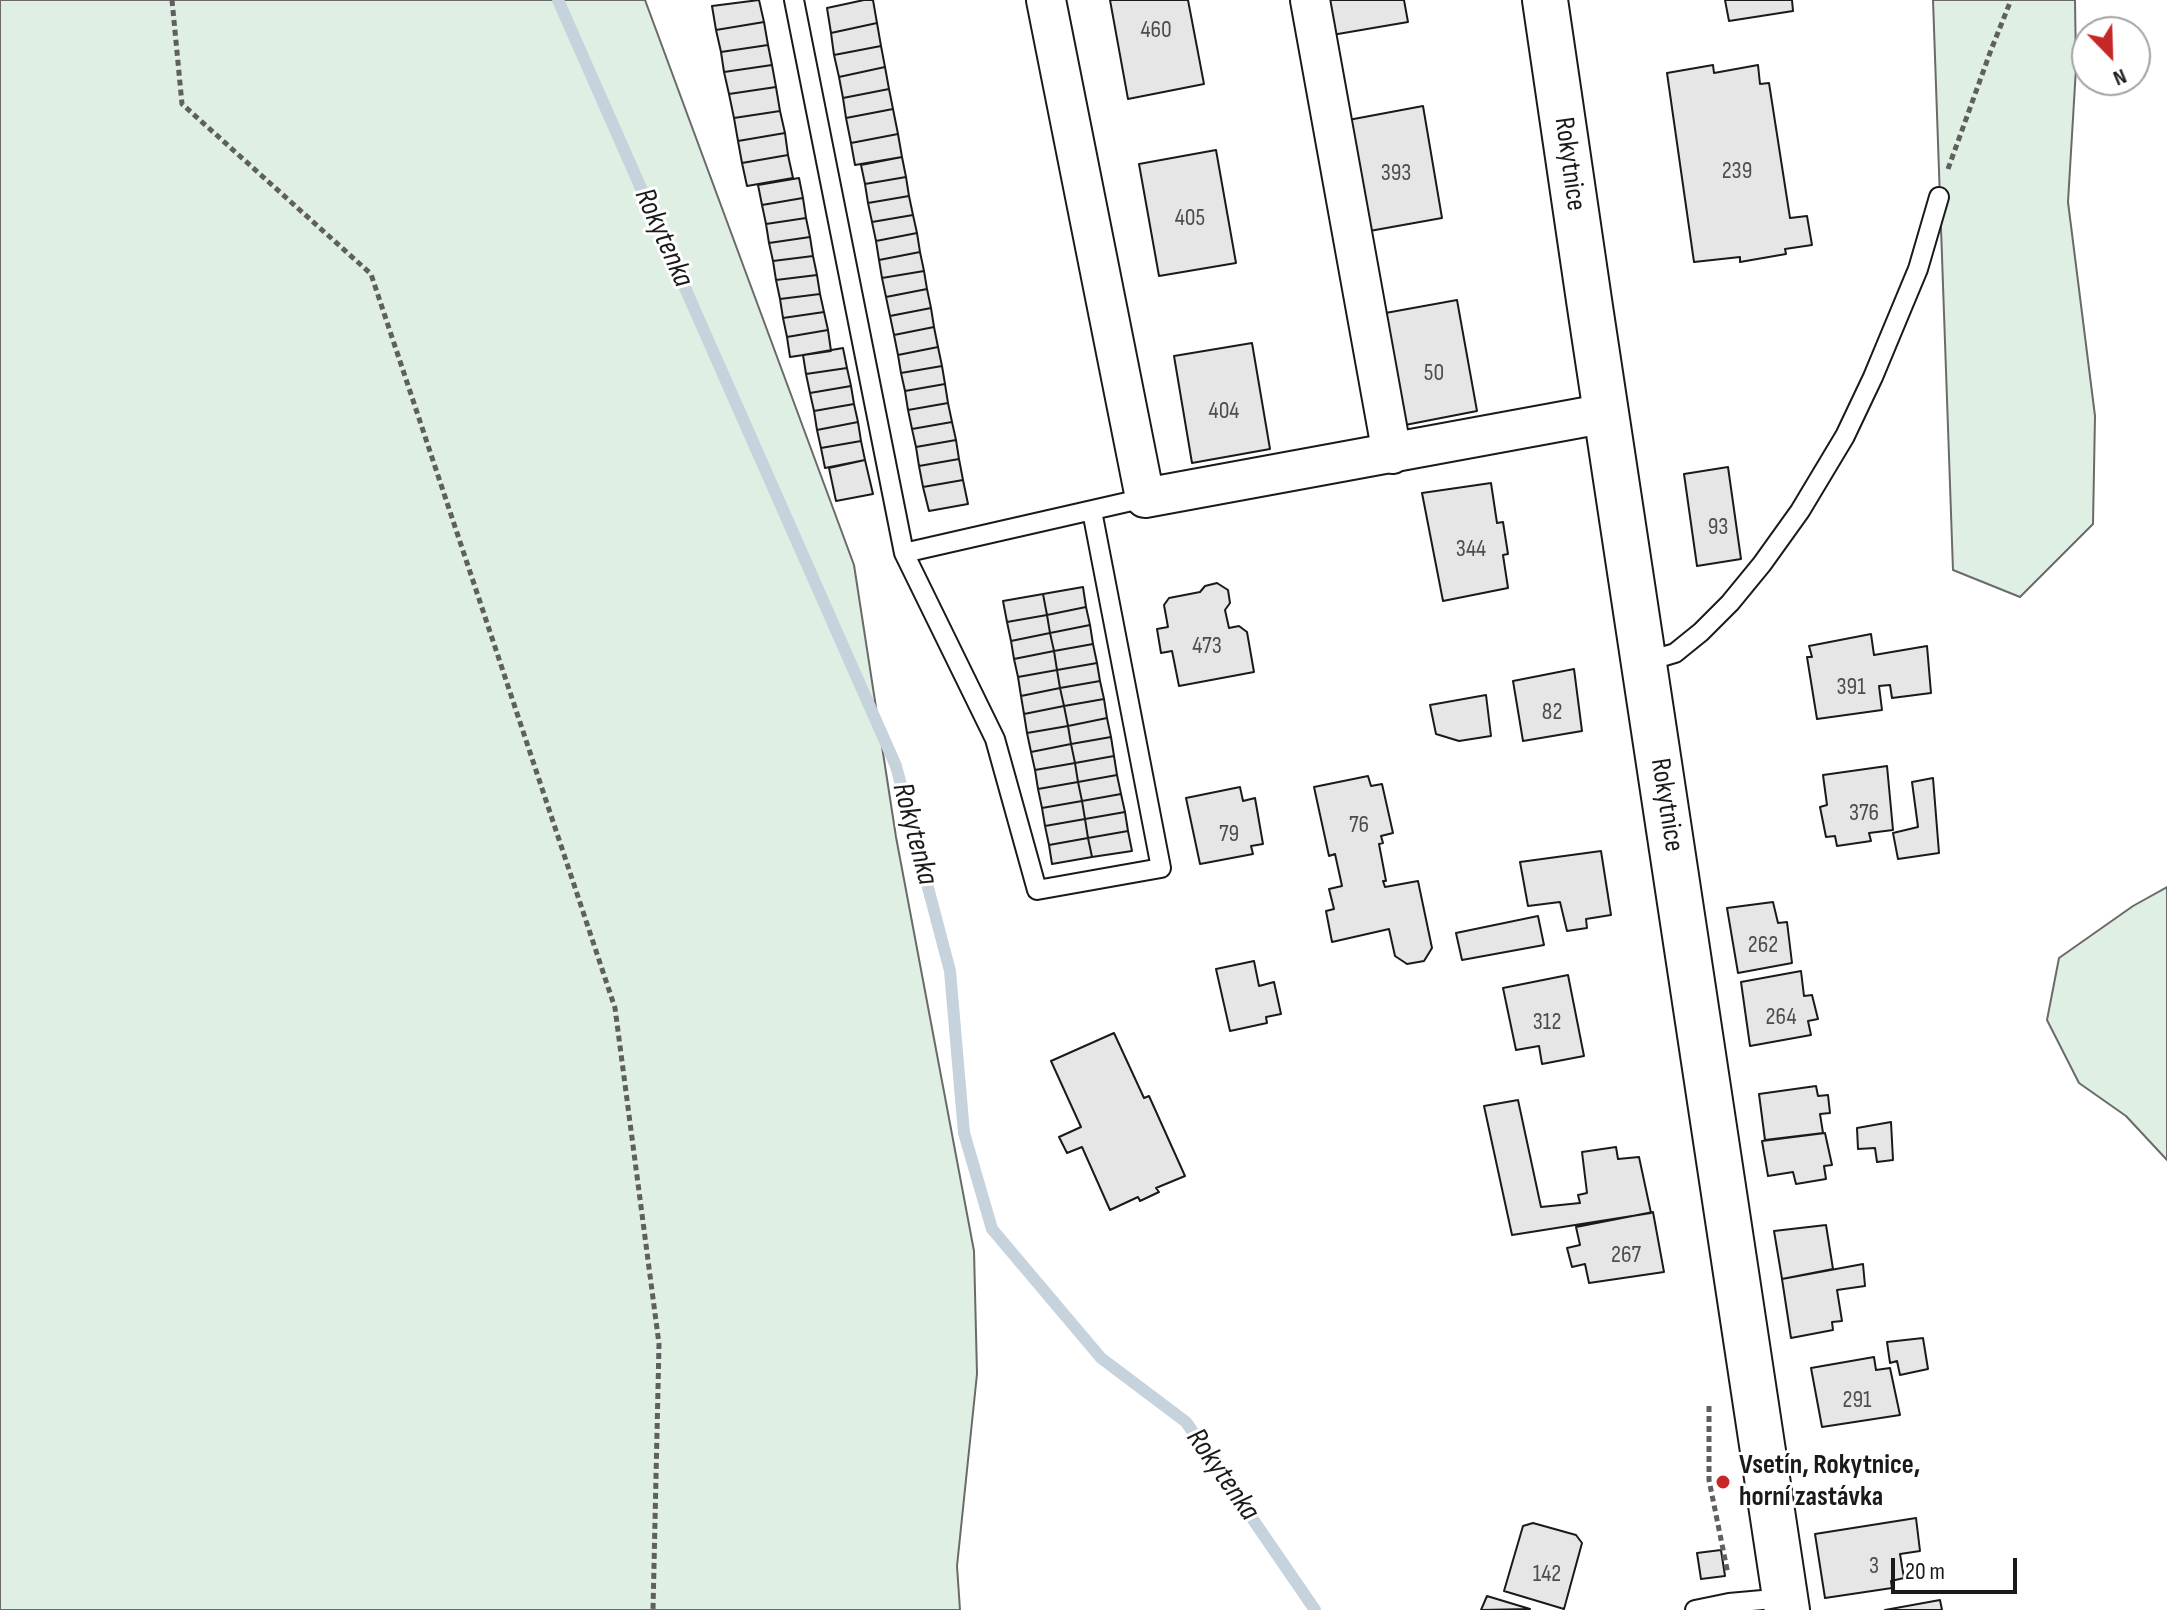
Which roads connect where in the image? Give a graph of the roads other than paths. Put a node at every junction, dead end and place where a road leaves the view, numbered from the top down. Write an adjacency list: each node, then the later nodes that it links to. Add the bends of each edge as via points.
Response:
1 (794, 0): 10 (lane)
2 (1046, 0): 8 (street)
3 (1310, 0): 7 (street)
4 (1545, 0): 6 (main road, Rokytnice)
5 (1939, 197): 11 (lane, via 1918,269 1873,377 1800,511 1762,564 1701,632 1675,653)
6 (1607, 413): 7 (street); 11 (main road, Rokytnice)
7 (1392, 454): 8 (street)
8 (1145, 498): 9 (lane)
9 (1092, 511): 10 (lane); 10 (lane, via 1161,868 1037,890 995,739)
10 (904, 553)
11 (1645, 662): 12 (main road, Rokytnice)
12 (1786, 1604): 13 (lane, via 1729,1603)
13 (1695, 1610)

